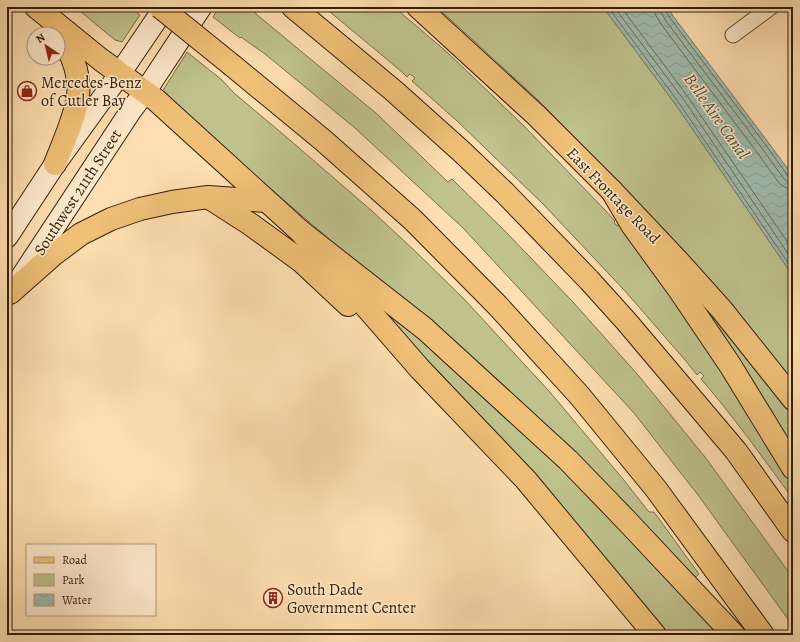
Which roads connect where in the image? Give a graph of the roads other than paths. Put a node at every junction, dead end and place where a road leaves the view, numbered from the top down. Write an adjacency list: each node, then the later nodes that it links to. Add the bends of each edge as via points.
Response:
1 (160, 7): 26 (main road, bridge, via 324,141 413,220 498,306 579,395 656,489)
2 (165, 7): 11 (main road, Southwest 211th Street)
3 (201, 7): 12 (main road, Southwest 211th Street)
4 (293, 7): 23 (main road, via 461,151 584,275 736,451)
5 (418, 7): 14 (main road, East Frontage Road, via 536,115)
6 (771, 7): 9 (street)
7 (40, 10): 8 (main road); 11 (main road)
8 (51, 26)
9 (733, 34)
10 (66, 46): 13 (main road, via 75,64 78,94)
11 (120, 73): 12 (main road); 13 (main road, Southwest 211th Street)
12 (145, 92): 16 (main road); 19 (main road, Southwest 211th Street)
13 (55, 164): 18 (main road, Southwest 211th Street)
14 (612, 191): 21 (main road, East Frontage Road, via 722,310); 22 (main road, via 632,225 730,365)
15 (208, 197): 16 (main road); 19 (main road, via 140,209 80,234); 20 (main road, via 301,261)
16 (266, 201): 17 (main road)
17 (300, 231): 20 (main road); 25 (main road, via 424,329 568,460)
18 (7, 236)
19 (9, 296)
20 (420, 369): 24 (main road, via 526,480)
21 (793, 399)
22 (793, 468)
23 (793, 531)
24 (656, 635)
25 (734, 635)
26 (763, 635)

